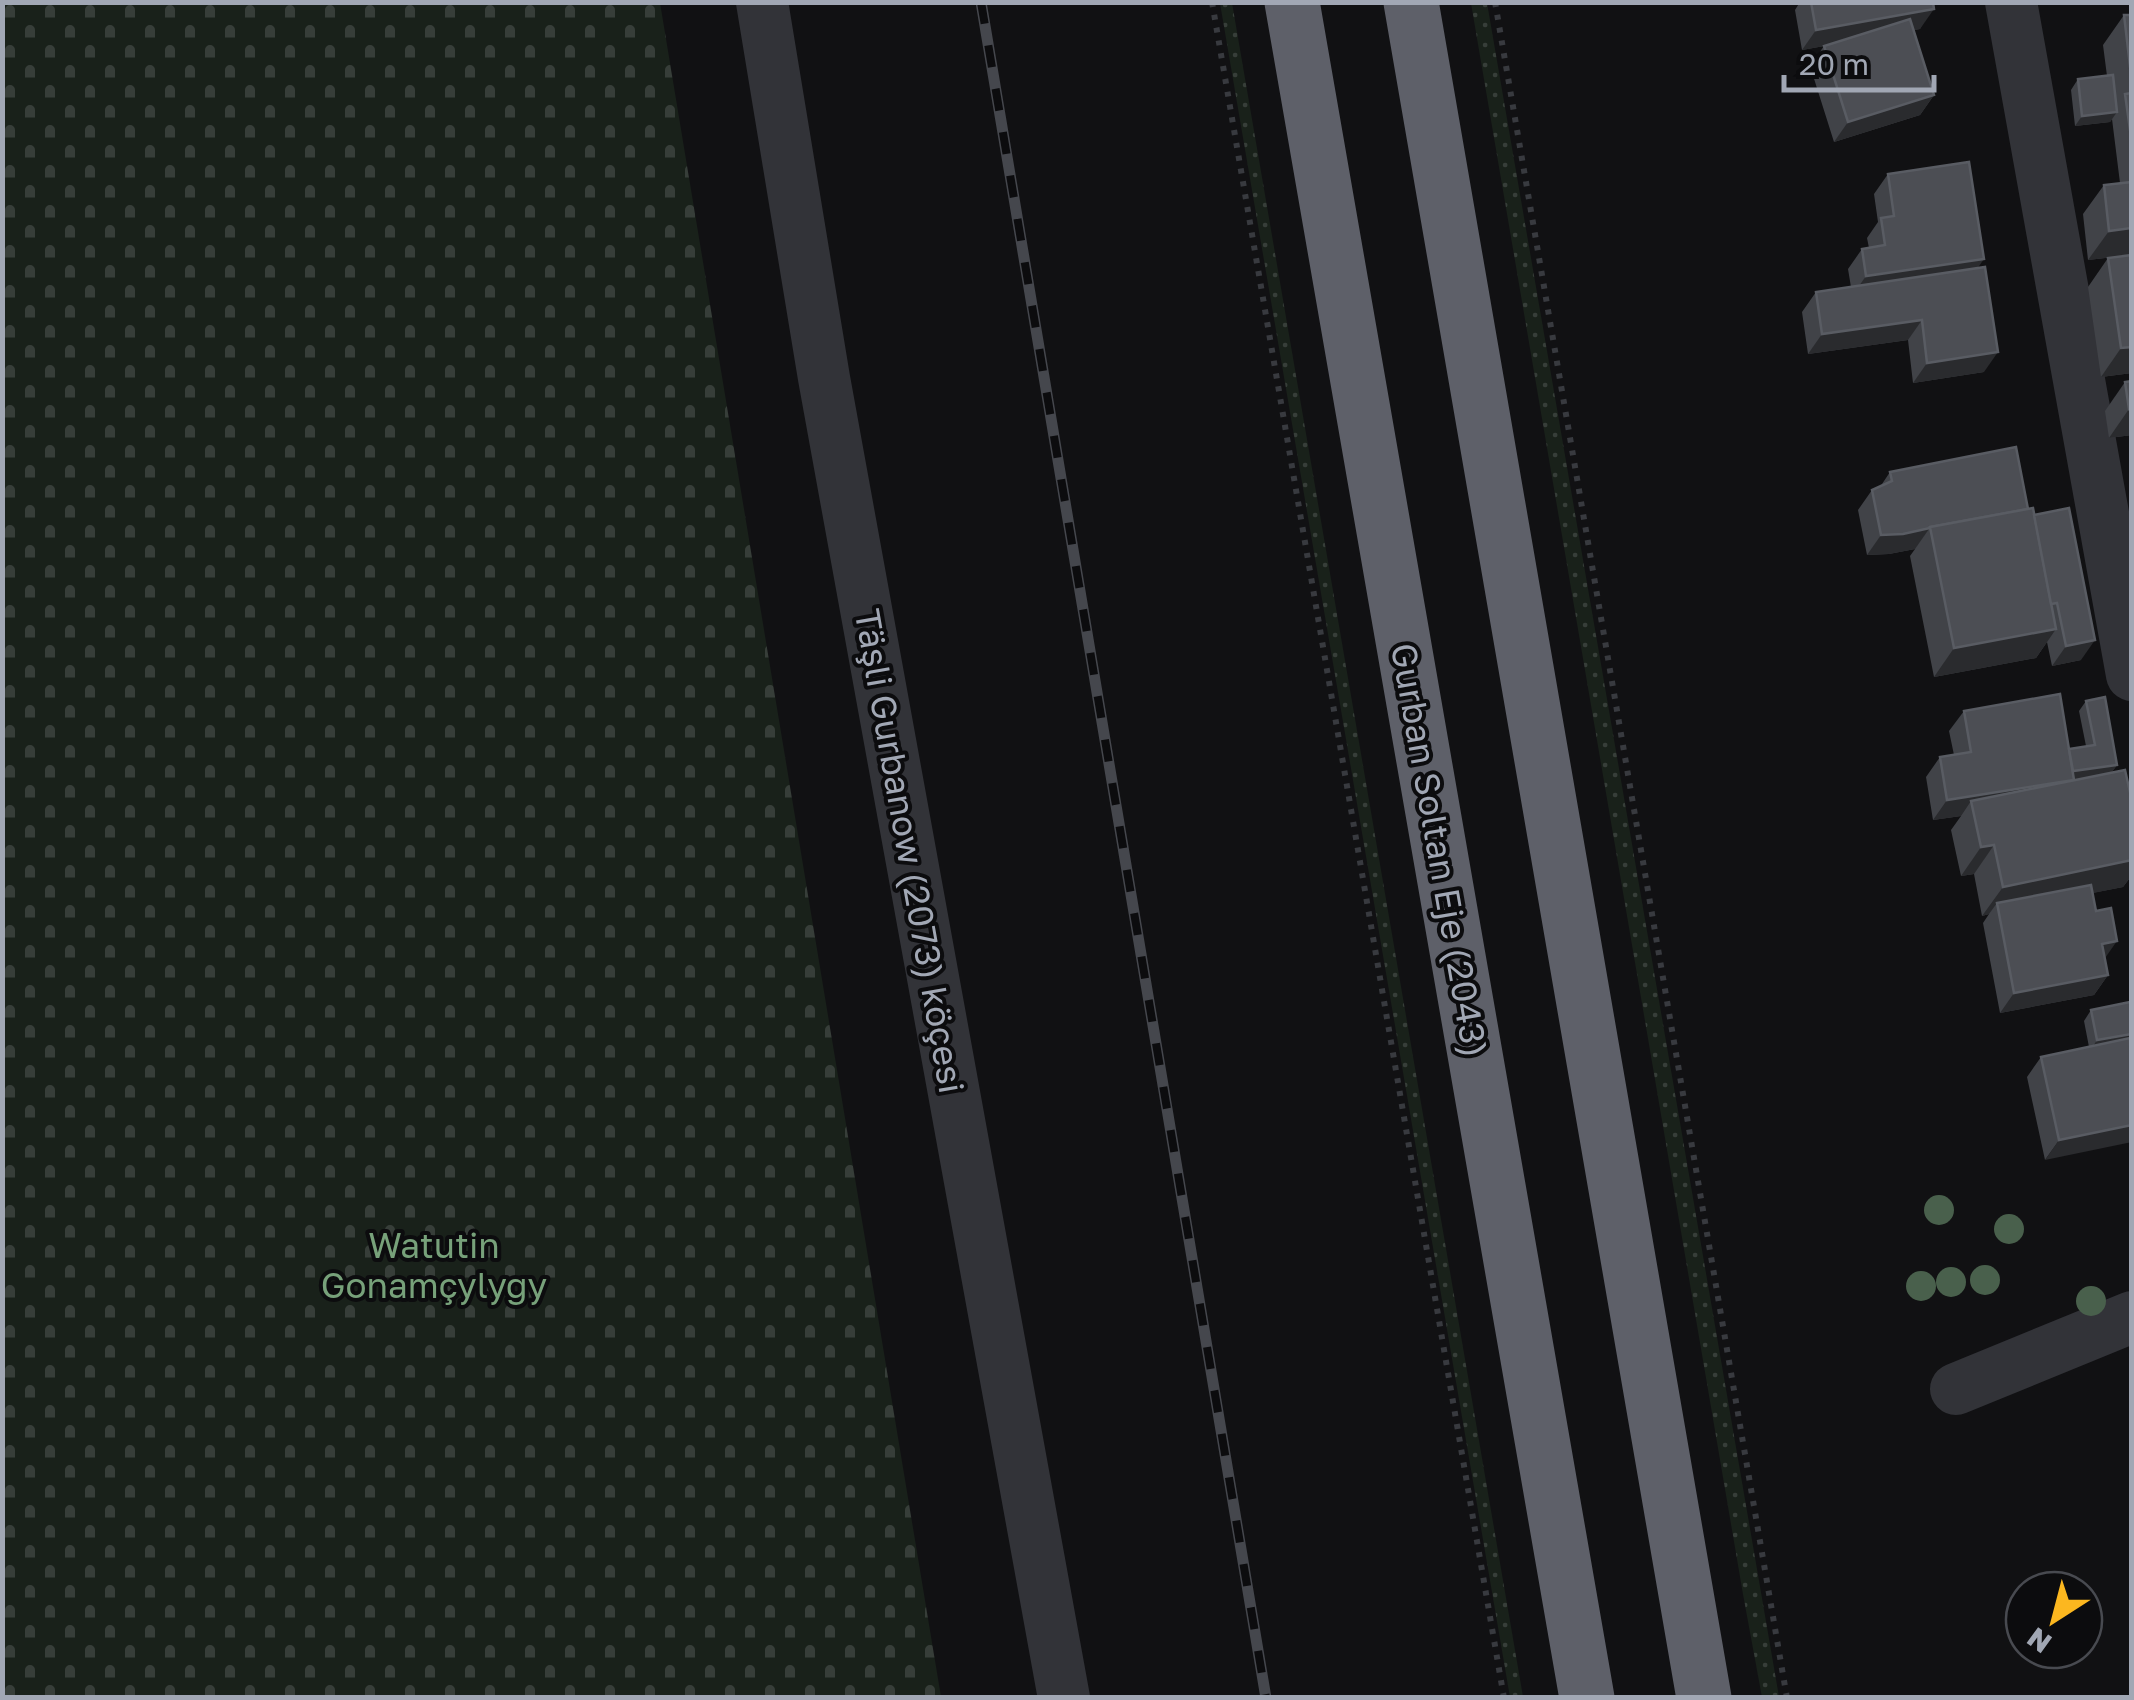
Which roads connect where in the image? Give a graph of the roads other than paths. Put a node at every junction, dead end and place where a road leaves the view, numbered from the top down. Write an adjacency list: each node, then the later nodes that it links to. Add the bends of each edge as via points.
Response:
1 (762, 2): 8 (street, Täşli Gurbanow (2073) köçesi)
2 (1292, 2): 9 (highway, Gurban Soltan Eje (2043))
3 (1411, 2): 10 (highway)
4 (2011, 2): 5 (street)
5 (2132, 676)
6 (2132, 1317): 7 (street)
7 (1956, 1389)
8 (1064, 1698)
9 (1587, 1698)
10 (1704, 1698)

